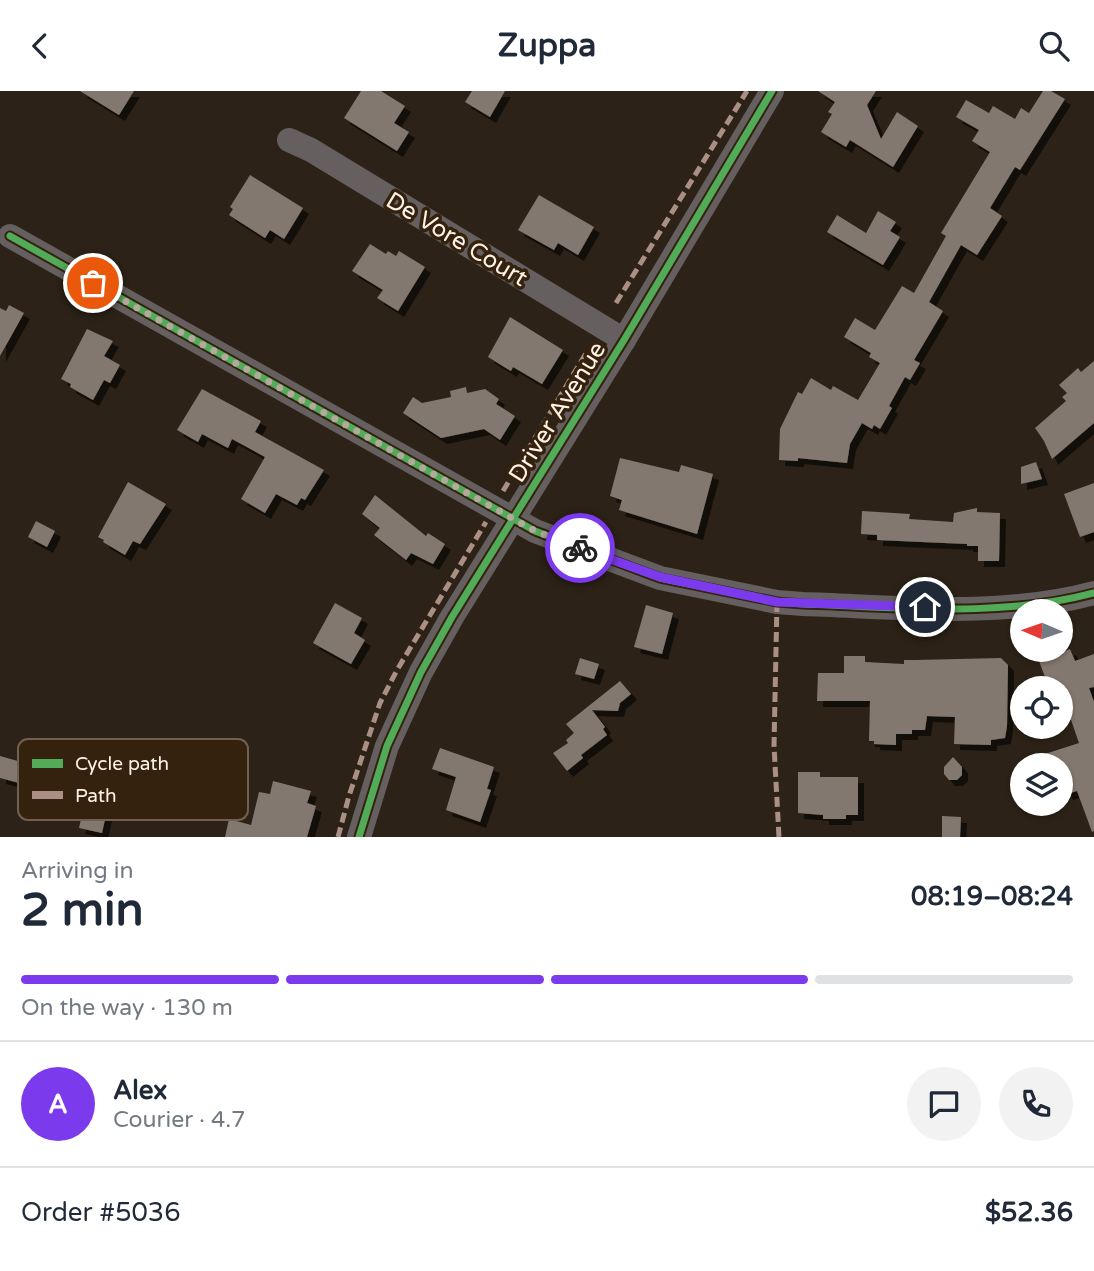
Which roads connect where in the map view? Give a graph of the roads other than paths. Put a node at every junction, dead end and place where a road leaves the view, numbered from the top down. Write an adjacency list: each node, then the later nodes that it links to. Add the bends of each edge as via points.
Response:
1 (772, 91): 4 (street, Driver Avenue)
2 (289, 140): 4 (street, De Vore Court)
3 (10, 236): 5 (street)
4 (624, 340): 5 (street, Driver Avenue)
5 (513, 519): 6 (street, via 660,577 777,602 973,609 1062,601); 7 (street, Driver Avenue, via 405,702)
6 (1094, 593)
7 (359, 837)

